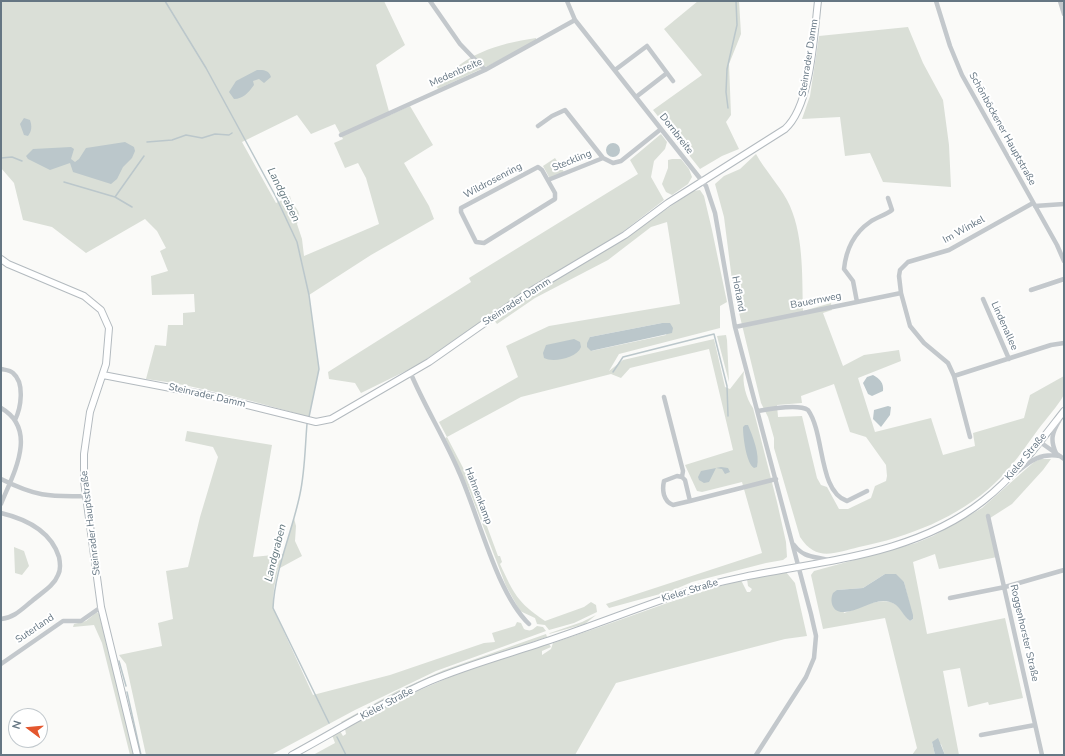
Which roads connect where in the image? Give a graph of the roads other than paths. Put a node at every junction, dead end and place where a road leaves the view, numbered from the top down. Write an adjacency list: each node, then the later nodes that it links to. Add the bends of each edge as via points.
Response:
1 (430, 1): 8 (street, via 460,44)
2 (567, 1): 7 (street, Dornbreite)
3 (818, 1): 18 (main road, Steinrader Damm, via 804,93 797,115 785,129)
4 (936, 1): 21 (street, Schönböckener Hauptstraße, via 962,75)
5 (1060, 1): 6 (street)
6 (1064, 14)
7 (575, 20): 8 (street, Medenbreite); 9 (street, Dornbreite)
8 (486, 70): 15 (street, Medenbreite)
9 (615, 70): 10 (street, via 647,46); 12 (street, Dornbreite)
10 (667, 73): 11 (street); 12 (street)
11 (673, 81)
12 (636, 97): 14 (street, Dornbreite)
13 (538, 126): 16 (street, via 565,110)
14 (662, 129): 16 (street, via 621,161 613,163); 18 (street, Dornbreite)
15 (341, 135)
16 (603, 158): 17 (street, Steckling)
17 (548, 180): 17 (street, Wildrosenring, via 538,167 461,208 476,242 484,243 555,198)
18 (702, 181): 29 (street, Hofland, via 715,213); 33 (main road, Steinrader Damm, via 625,235 526,294)
19 (888, 198): 28 (street, via 892,210 869,222 856,235 847,253 844,269 853,280)
20 (1064, 204): 21 (street)
21 (1034, 205): 23 (street, Schönböckener Hauptstraße); 26 (street, Im Winkel, via 949,250 904,265 899,276)
22 (1, 259): 34 (main road, Steinrader Hauptstraße, via 84,296 101,310 109,328)
23 (1064, 261)
24 (1064, 279): 25 (street)
25 (1031, 290)
26 (901, 293): 28 (street, Bauernweg); 35 (street, Im Winkel, via 910,326 948,363)
27 (983, 299): 31 (street, Lindenallee)
28 (857, 302): 29 (street, Bauernweg)
29 (736, 327): 38 (street, Hofland)
30 (1064, 343): 31 (street, Lindenallee, via 1051,344)
31 (1009, 360): 35 (street, Lindenallee)
32 (1, 369): 40 (street, via 11,372 18,380 20,403)
33 (410, 374): 34 (main road, Steinrader Damm, via 331,419 316,422 207,395); 63 (street, Hahnenkamp, via 459,471 506,590 518,612)
34 (104, 375): 50 (main road, Steinrader Hauptstraße, via 89,416 84,454)
35 (954, 376): 41 (street, Im Winkel)
36 (664, 397): 44 (street, via 683,471)
37 (1, 408): 40 (street)
38 (758, 411): 47 (street, Hofland); 49 (street, via 792,408 808,410 820,441 828,481 833,492 847,500)
39 (1064, 411): 42 (main road, Kieler Straße); 43 (street, via 1052,433 1051,443)
40 (15, 420): 48 (street, via 21,433 21,447)
41 (970, 437)
42 (1040, 442): 43 (street); 45 (main road, Kieler Straße)
43 (1060, 456): 45 (street, via 1042,455)
44 (682, 477): 51 (street); 51 (street, via 677,476 664,481 662,488 665,499 673,505)
45 (1011, 477): 56 (main road, Kieler Straße, via 984,501 944,526 914,540 854,557)
46 (1, 479): 48 (street)
47 (776, 479): 51 (street); 55 (street, Hofland)
48 (9, 483): 50 (street, via 35,494 55,497); 52 (street)
49 (867, 491)
50 (86, 496): 61 (main road, Steinrader Hauptstraße, via 94,540)
51 (690, 501)
52 (1, 504)
53 (1, 513): 62 (street, via 32,524 53,541 60,562 59,574 55,581 14,615)
54 (988, 516): 59 (street, Roggenhorster Straße)
55 (792, 542): 56 (street, via 805,555); 57 (street, Hofland)
56 (828, 560): 57 (main road, Kieler Straße)
57 (799, 566): 68 (main road, Kieler Straße, via 707,585 469,666 403,694); 69 (street, Hofland, via 816,636 814,658 806,677)
58 (1064, 570): 59 (street)
59 (1004, 587): 60 (street); 65 (street, Roggenhorster Straße)
60 (950, 598)
61 (101, 607): 64 (street, Suterland, via 81,621 63,621); 67 (main road, Steinrader Hauptstraße)
62 (1, 619)
63 (529, 624)
64 (1, 664)
65 (1035, 725): 66 (street); 70 (street, Roggenhorster Straße)
66 (981, 735)
67 (137, 755)
68 (292, 755)
69 (756, 755)
70 (1042, 755)

